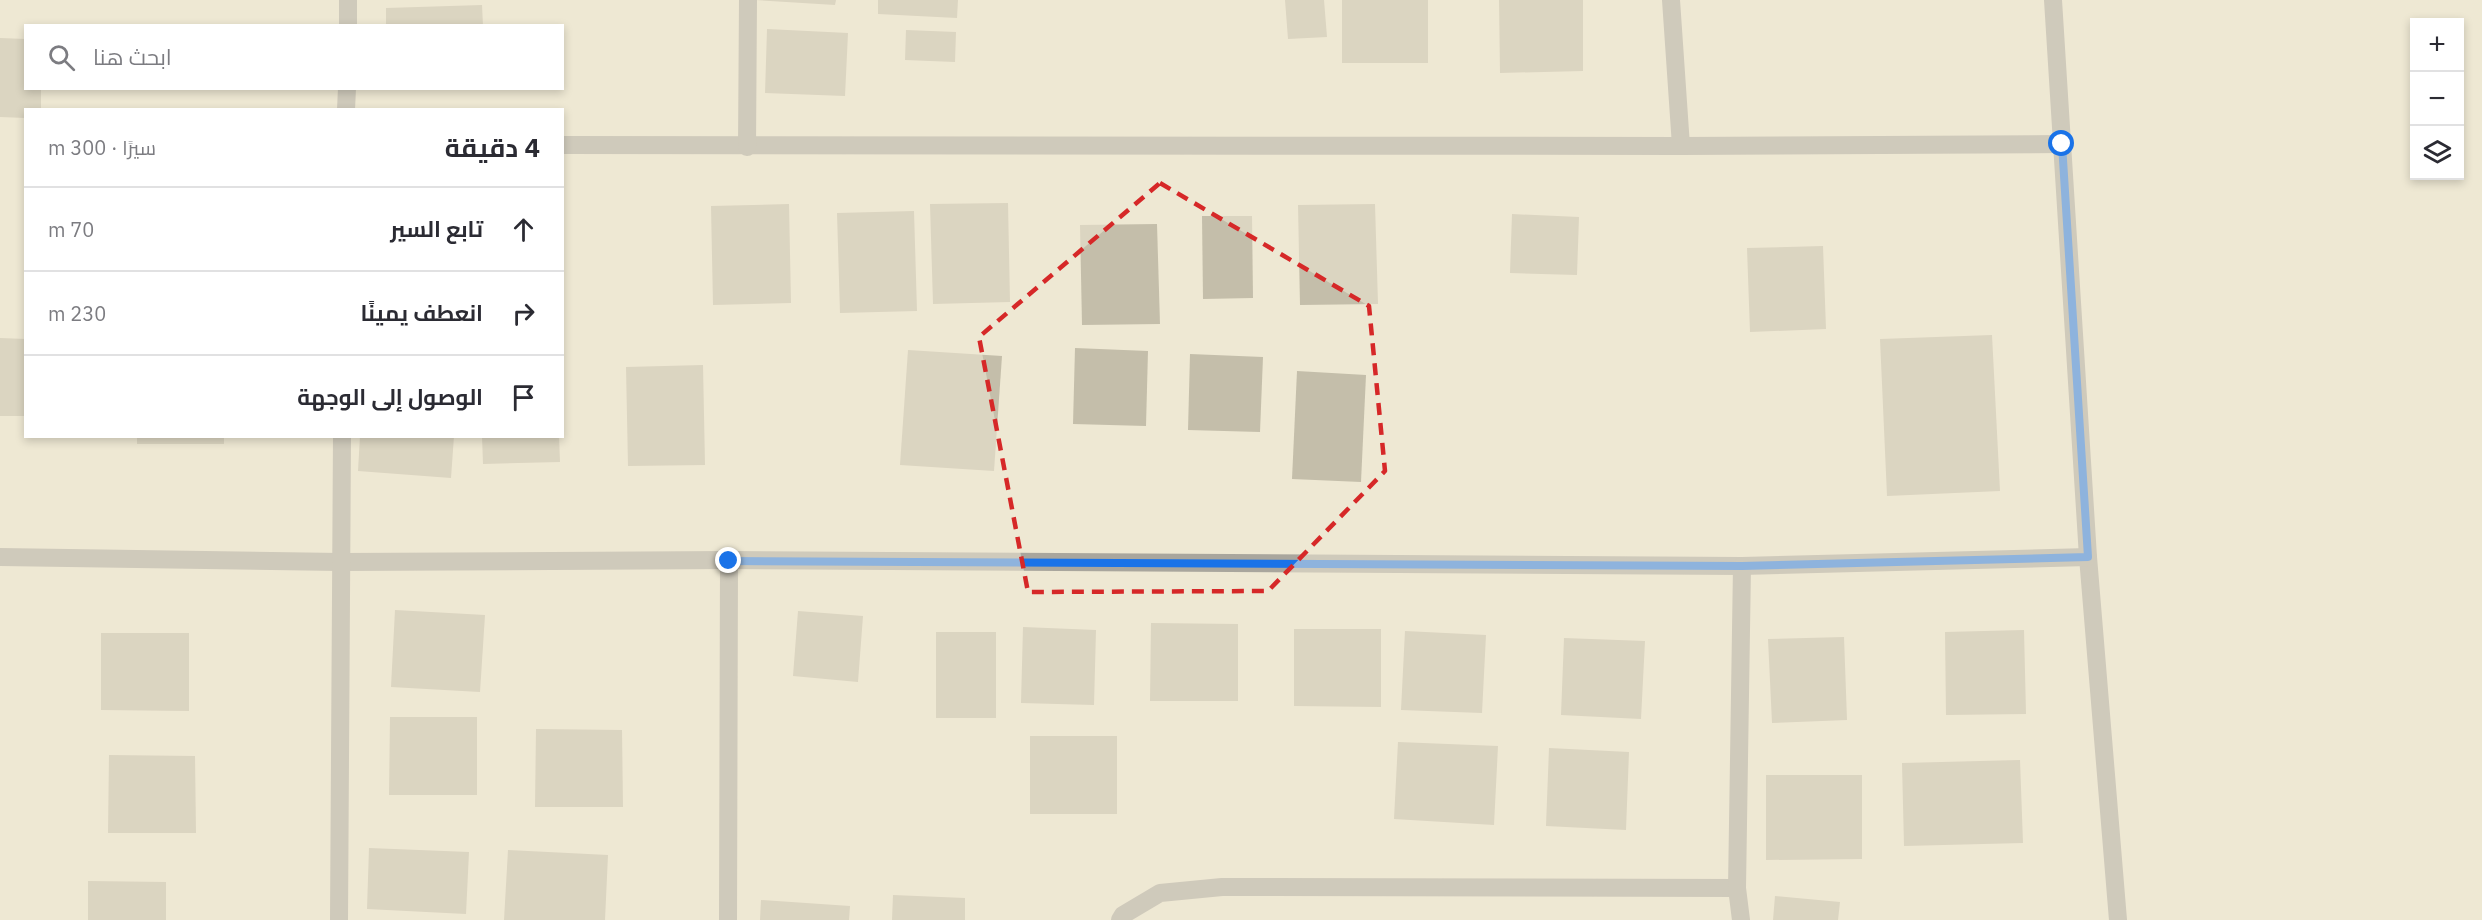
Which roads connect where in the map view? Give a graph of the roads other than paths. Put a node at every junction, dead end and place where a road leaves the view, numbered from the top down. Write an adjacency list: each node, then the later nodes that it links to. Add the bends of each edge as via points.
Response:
1 (348, 0): 5 (street)
2 (748, 0): 11 (street)
3 (1671, 0): 10 (street)
4 (2053, 0): 8 (street)
5 (348, 24)
6 (347, 90): 7 (street)
7 (346, 108)
8 (2062, 144): 10 (street); 14 (street)
9 (564, 145): 11 (street)
10 (1681, 146): 11 (street)
11 (747, 147)
12 (342, 438): 16 (street)
13 (0, 557): 16 (street)
14 (2088, 557): 17 (street); 23 (street)
15 (729, 561): 16 (street); 17 (street); 20 (street)
16 (340, 562): 19 (street)
17 (1742, 566): 18 (street)
18 (1737, 888): 21 (street, via 1222,887 1160,893); 22 (street)
19 (339, 920)
20 (728, 920)
21 (1120, 920)
22 (1741, 920)
23 (2118, 920)

